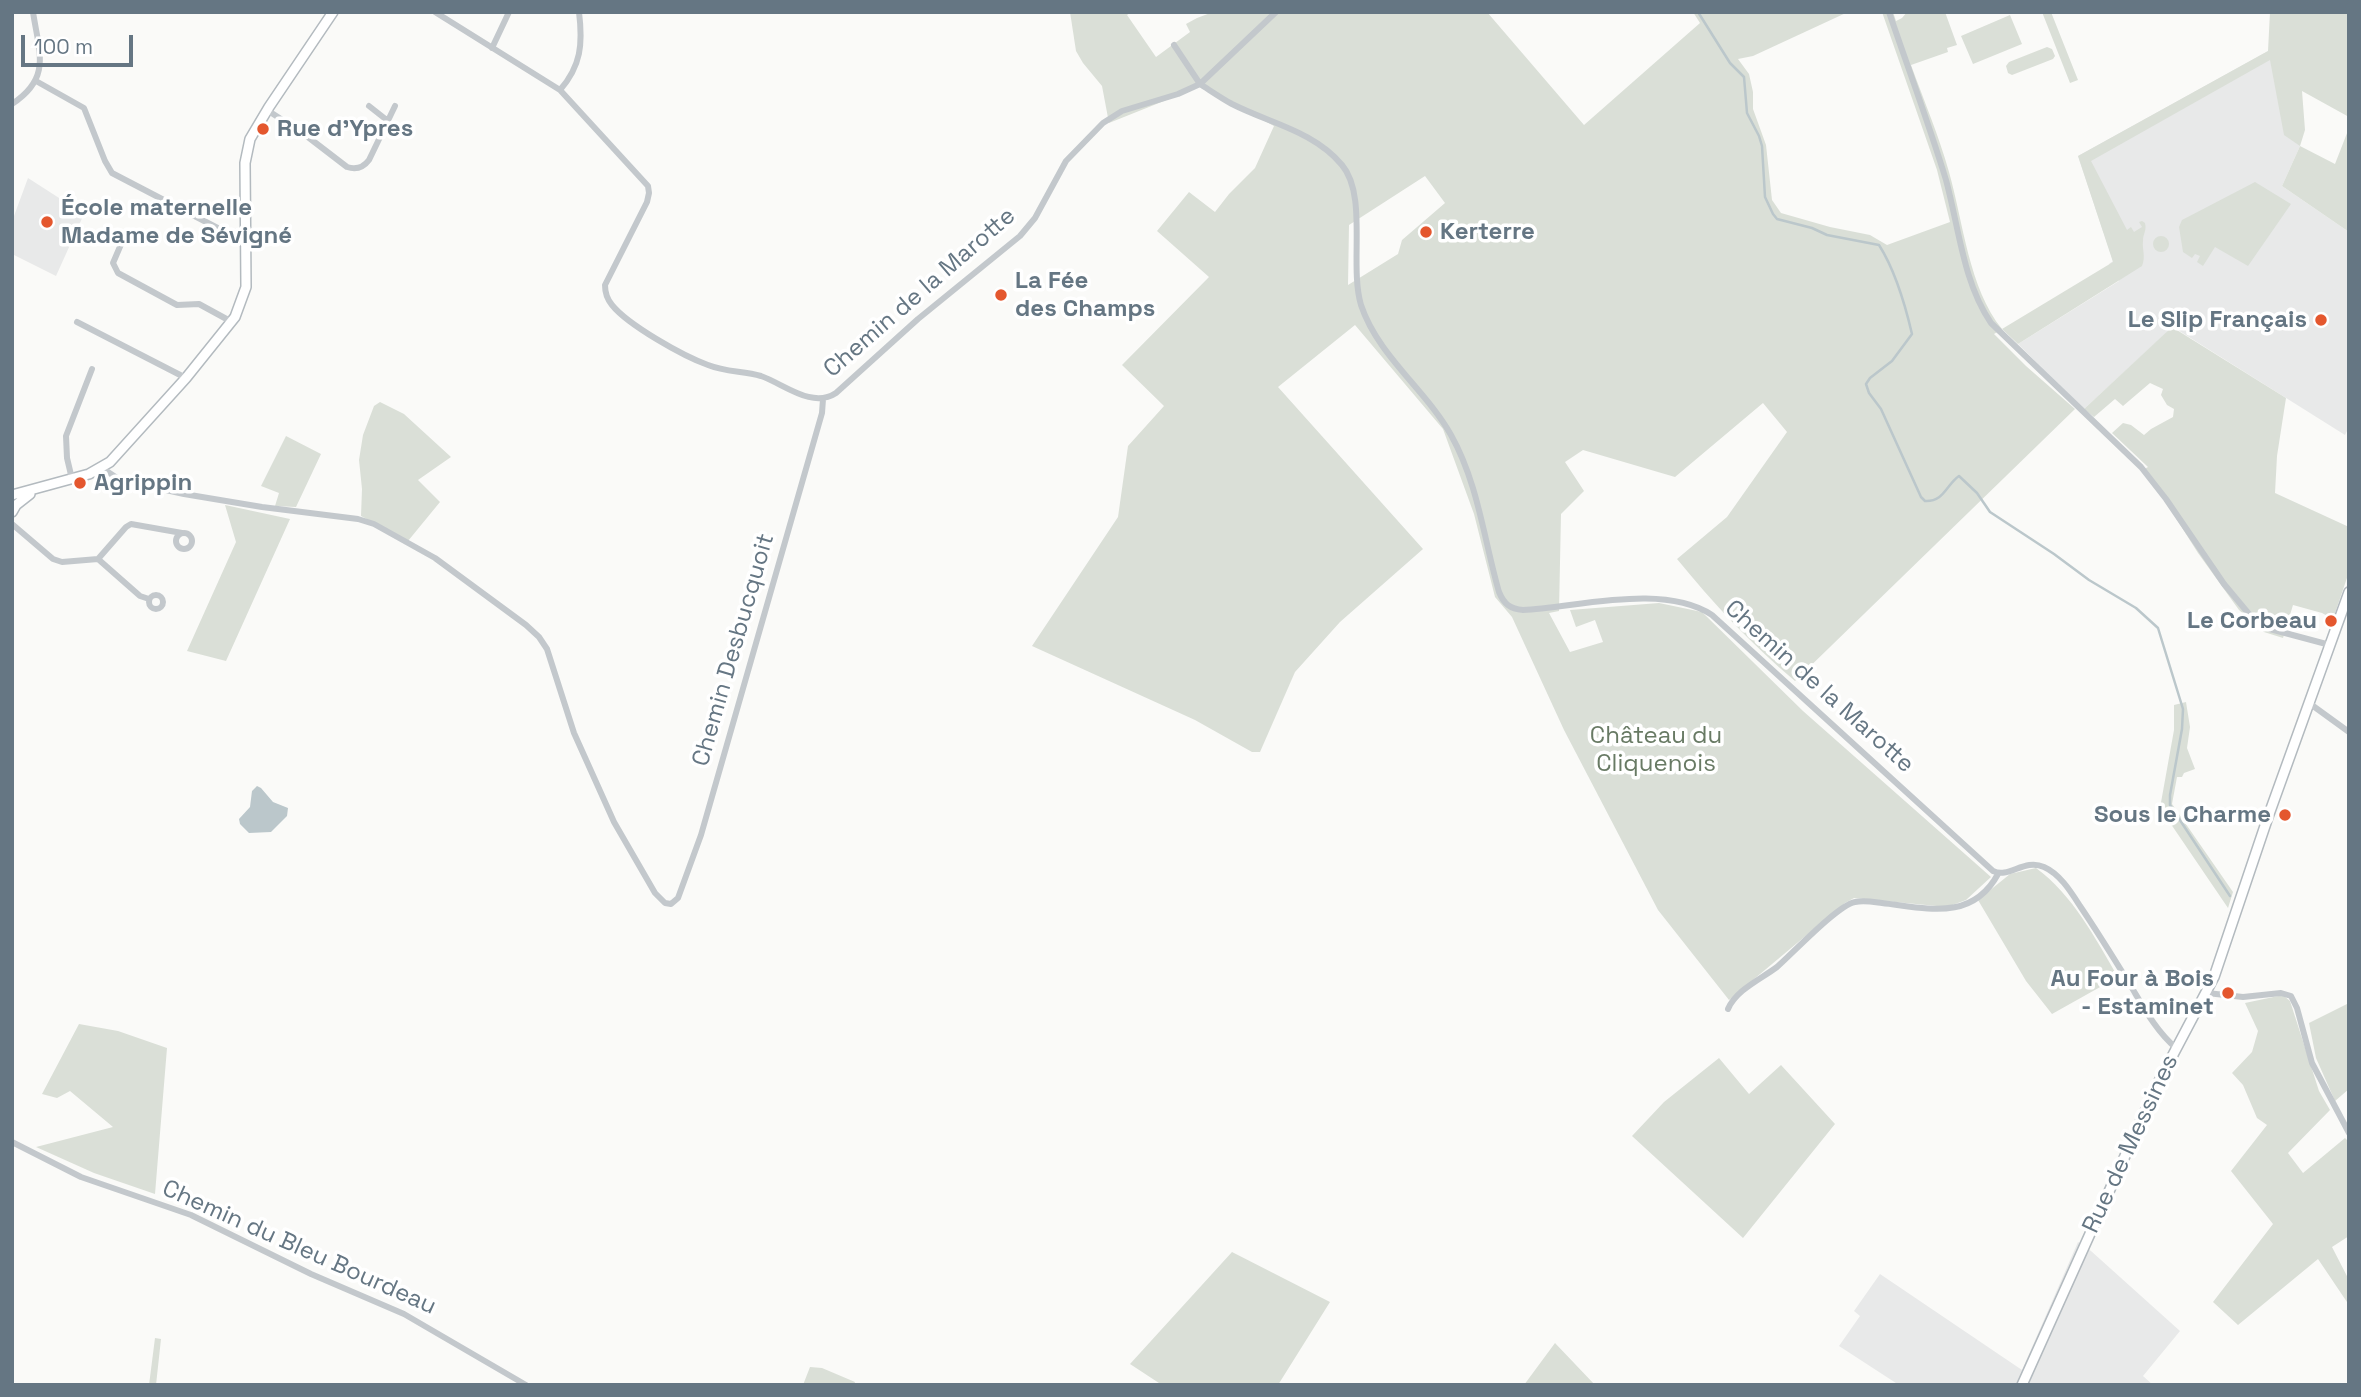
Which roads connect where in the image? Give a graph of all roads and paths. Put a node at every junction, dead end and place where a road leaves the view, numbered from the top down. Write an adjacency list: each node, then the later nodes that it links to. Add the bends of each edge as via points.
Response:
1 (33, 12): 10 (street, via 41,62)
2 (333, 12): 16 (main road)
3 (435, 12): 9 (street, Chemin de la Marotte)
4 (509, 12): 9 (street)
5 (579, 12): 12 (street, via 577,64)
6 (1276, 12): 11 (street)
7 (1889, 12): 35 (street, via 1943,170 1971,281 1986,317 2141,467 2238,602 2263,626)
8 (1174, 45): 11 (street)
9 (492, 48): 12 (street, Chemin de la Marotte)
10 (36, 81): 13 (street); 19 (street, via 85,108 105,161 116,176)
11 (1200, 84): 24 (street, Chemin de la Marotte, via 1122,111 1103,123 1066,161 1020,236); 38 (street, Chemin de la Marotte, via 1232,104 1310,139 1347,172 1354,192 1362,306 1380,341 1457,447 1506,603 1523,610 1658,598 1707,611)
12 (560, 90): 24 (street, Chemin de la Marotte, via 649,189 649,198 605,285 610,303 664,343 702,363 759,376)
13 (12, 104)
14 (369, 106): 17 (street)
15 (395, 106): 17 (street)
16 (267, 110): 17 (street, via 353,169 369,160); 19 (main road, via 245,158)
17 (388, 121)
18 (125, 235): 21 (street, via 113,263 118,274 177,304 199,304)
19 (245, 238): 21 (main road, via 245,292)
20 (77, 322): 23 (street)
21 (232, 322): 23 (main road)
22 (92, 369): 26 (street, via 66,436)
23 (186, 378): 25 (main road)
24 (823, 399): 25 (street, Chemin Desbucquoit, via 701,835 678,898 668,904 655,893 614,822 576,738 544,645 520,620 432,556 368,522 184,494 115,478)
25 (102, 468): 26 (main road)
26 (72, 479): 27 (main road)
27 (45, 487): 28 (main road); 29 (main road, via 24,498)
28 (12, 495)
29 (12, 512)
30 (12, 524): 32 (street, via 52,559)
31 (182, 533): 32 (street, via 131,524)
32 (98, 559): 34 (street)
33 (2349, 592): 35 (main road, Rue de Messines)
34 (149, 599)
35 (2330, 645): 36 (main road, Rue de Messines)
36 (2309, 703): 37 (street); 39 (main road, Rue de Messines)
37 (2349, 732)
38 (1998, 874): 40 (street, via 1979,895 1953,909 1853,902 1737,996); 41 (street, via 2033,864 2056,875 2154,1025)
39 (2207, 993): 41 (main road, Rue de Messines); 42 (street, via 2243,998 2291,996 2314,1069)
40 (1728, 1009)
41 (2176, 1048): 45 (main road, Rue de Messines)
42 (2349, 1133)
43 (12, 1142): 44 (street, Chemin du Bleu Bourdeau, via 90,1181 191,1215 404,1314)
44 (526, 1385)
45 (2022, 1385)

